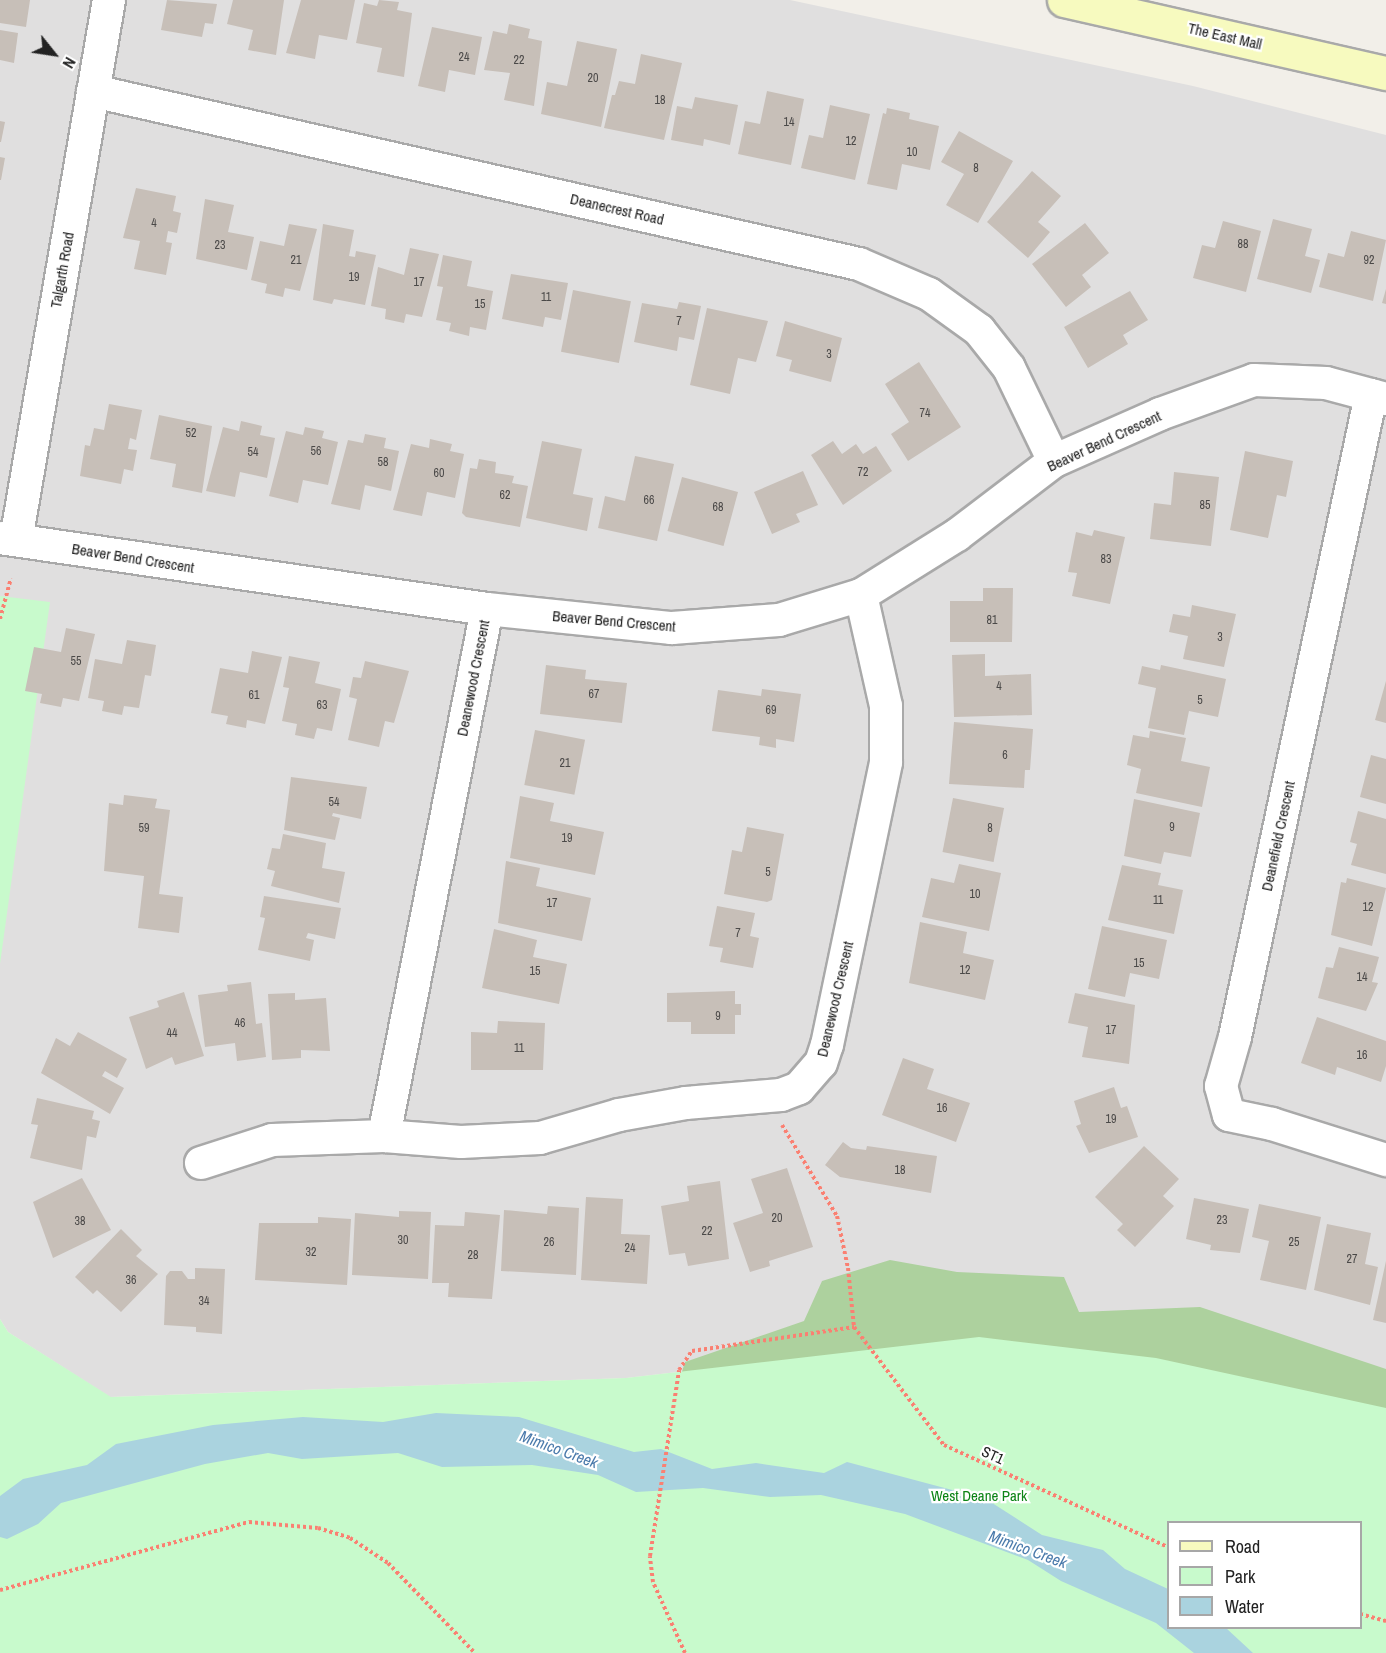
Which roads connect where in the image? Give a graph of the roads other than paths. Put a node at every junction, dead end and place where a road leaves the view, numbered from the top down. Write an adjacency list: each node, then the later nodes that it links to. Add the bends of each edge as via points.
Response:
1 (109, 0): 4 (street, Talgarth Road)
2 (1064, 0): 3 (main road, The East Mall)
3 (1386, 73)
4 (93, 91): 6 (street, Deanecrest Road, via 859,264 929,294 979,330 1009,368); 7 (street, Talgarth Road)
5 (1379, 397): 6 (street, Beaver Bend Crescent, via 1326,383 1254,380 1160,414); 11 (street, Deanefield Crescent, via 1221,1086 1229,1115 1272,1124)
6 (1054, 461): 8 (street, Beaver Bend Crescent, via 957,535)
7 (8, 539): 9 (street, Beaver Bend Crescent)
8 (861, 595): 9 (street, Beaver Bend Crescent, via 779,620 672,628); 10 (street, Deanewood Crescent, via 886,706 886,762 827,1045 821,1063 809,1079 781,1095 686,1103 619,1115 540,1138 461,1142)
9 (487, 609): 10 (street, Deanewood Crescent)
10 (384, 1136): 12 (street, Deanewood Crescent, via 272,1140)
11 (1386, 1160)
12 (201, 1163)

